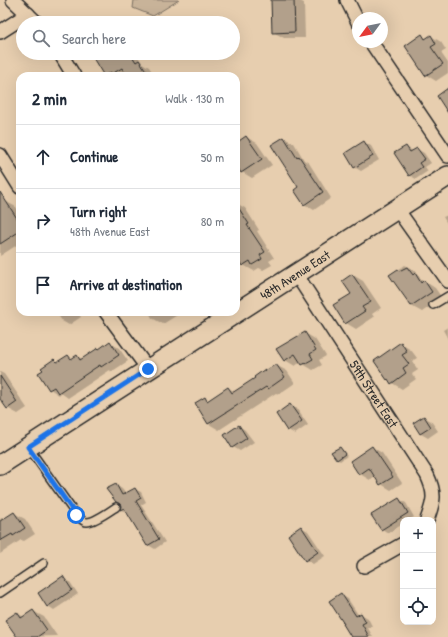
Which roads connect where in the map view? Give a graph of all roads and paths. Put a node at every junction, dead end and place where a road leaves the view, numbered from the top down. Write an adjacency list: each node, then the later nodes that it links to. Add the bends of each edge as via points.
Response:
1 (13, 0): 4 (street)
2 (347, 0): 3 (street)
3 (353, 12)
4 (30, 16)
5 (16, 26): 6 (street)
6 (0, 32)
7 (376, 48): 11 (street)
8 (64, 60): 9 (street)
9 (72, 72)
10 (0, 155): 13 (street)
11 (448, 156)
12 (448, 176): 14 (street, 48th Avenue East)
13 (16, 181)
14 (397, 209): 15 (street, 48th Avenue East); 16 (street)
15 (296, 274): 18 (street, 48th Avenue East); 26 (street, 59th Street East, via 427,475 434,495)
16 (448, 281)
17 (448, 296): 19 (lane)
18 (240, 306)
19 (433, 306)
20 (109, 316): 22 (street)
21 (223, 316): 22 (street, 48th Avenue East)
22 (148, 369): 23 (street, 48th Avenue East)
23 (28, 447): 24 (street, 48th Avenue East); 25 (lane, via 81,520 93,521)
24 (0, 464)
25 (116, 507)
26 (428, 517)
27 (400, 546): 29 (street)
28 (44, 563): 30 (lane)
29 (364, 566)
30 (0, 593)

